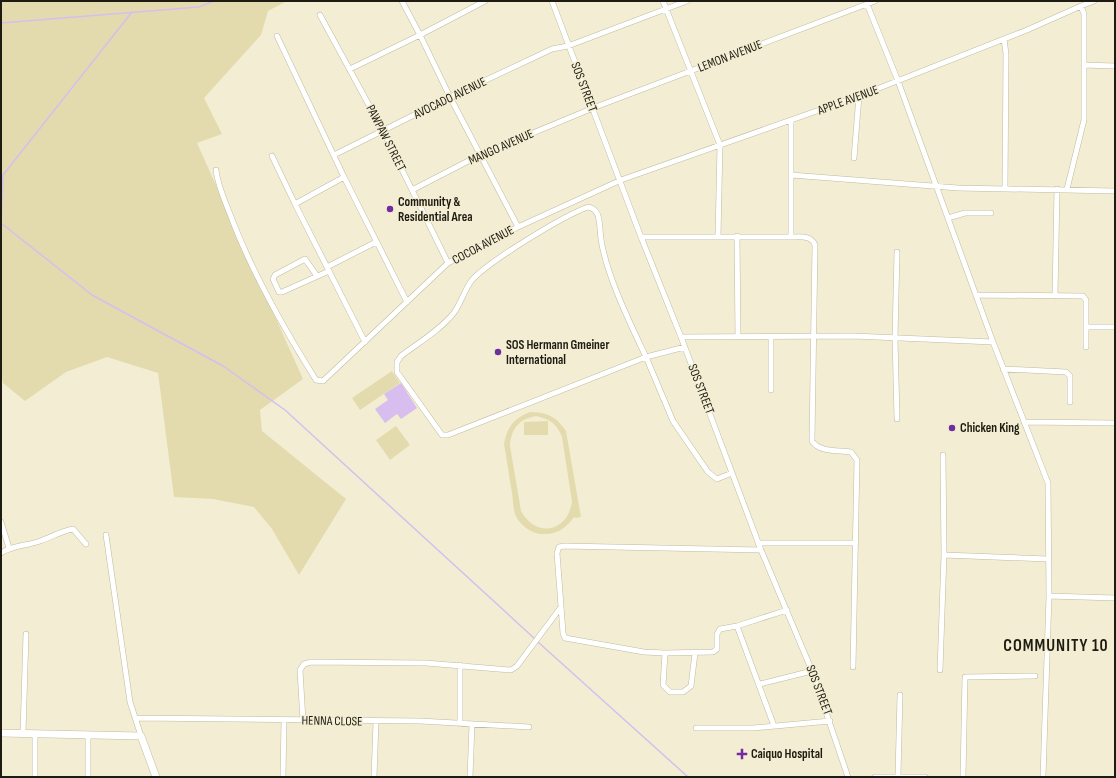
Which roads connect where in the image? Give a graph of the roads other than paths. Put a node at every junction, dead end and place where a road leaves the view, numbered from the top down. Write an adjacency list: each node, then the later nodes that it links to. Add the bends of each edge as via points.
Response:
1 (402, 1): 12 (street)
2 (486, 1): 12 (street)
3 (552, 1): 15 (street, SOS STREET)
4 (663, 1): 10 (street)
5 (687, 1): 10 (street, AVOCADO AVENUE)
6 (875, 1): 8 (street, LEMON AVENUE)
7 (1094, 1): 9 (street, APPLE AVENUE)
8 (867, 4): 19 (street, LEMON AVENUE); 20 (street)
9 (1081, 6): 14 (street, APPLE AVENUE); 16 (street, via 1084,14)
10 (666, 9): 15 (street, AVOCADO AVENUE); 19 (street)
11 (320, 15): 18 (street, PAWPAW STREET)
12 (420, 35): 18 (street); 22 (street)
13 (277, 36): 28 (street)
14 (1004, 39): 20 (street, APPLE AVENUE); 36 (street)
15 (568, 46): 22 (street, AVOCADO AVENUE, via 552,49); 23 (street, SOS STREET)
16 (1084, 65): 17 (street); 38 (street, via 1084,120)
17 (1115, 66)
18 (350, 70): 25 (street, PAWPAW STREET)
19 (692, 71): 23 (street, LEMON AVENUE); 26 (street)
20 (898, 81): 21 (street, APPLE AVENUE); 35 (street)
21 (859, 96): 24 (street, APPLE AVENUE); 30 (street)
22 (450, 97): 25 (street, AVOCADO AVENUE); 27 (street)
23 (593, 108): 27 (street, MANGO AVENUE); 34 (street, SOS STREET)
24 (791, 121): 26 (street, APPLE AVENUE); 32 (street)
25 (383, 131): 28 (street, AVOCADO AVENUE); 39 (street, PAWPAW STREET)
26 (720, 146): 34 (street, APPLE AVENUE); 45 (street)
27 (480, 154): 39 (street, MANGO AVENUE); 44 (street)
28 (334, 155): 33 (street)
29 (272, 156): 41 (street)
30 (854, 158)
31 (216, 170): 64 (street, COCOA AVENUE, via 218,184 242,244 280,322 316,380 323,381)
32 (791, 175): 35 (street); 48 (street)
33 (344, 178): 41 (street); 49 (street)
34 (621, 180): 44 (street, COCOA AVENUE); 47 (street, SOS STREET)
35 (936, 186): 36 (street); 43 (street)
36 (1005, 188): 37 (street)
37 (1057, 188): 38 (street); 55 (street)
38 (1068, 189): 40 (street)
39 (412, 190): 51 (street, PAWPAW STREET)
40 (1115, 191)
41 (295, 204): 52 (street)
42 (991, 213): 43 (street, via 965,213)
43 (948, 218): 54 (street)
44 (518, 226): 51 (street, COCOA AVENUE)
45 (718, 236): 46 (street); 47 (street)
46 (737, 236): 48 (street); 61 (street)
47 (641, 237): 60 (street, SOS STREET)
48 (791, 237): 59 (street, via 809,238 815,245)
49 (376, 242): 52 (street); 56 (street)
50 (897, 252): 63 (street)
51 (448, 263): 56 (street, COCOA AVENUE)
52 (328, 269): 53 (street); 64 (street)
53 (317, 276): 53 (street, via 282,292 279,292 273,279 275,275 305,259)
54 (976, 295): 55 (street); 65 (street)
55 (1055, 296): 57 (street, via 1084,296)
56 (407, 302): 64 (street, COCOA AVENUE)
57 (1087, 327): 58 (street); 67 (street)
58 (1115, 327)
59 (813, 336): 62 (street); 63 (street); 81 (street, via 812,440 816,447 822,449 851,452 857,460)
60 (681, 337): 61 (street); 66 (street, SOS STREET)
61 (738, 337): 62 (street)
62 (771, 337): 70 (street)
63 (895, 338): 65 (street); 72 (street)
64 (365, 342)
65 (993, 342): 69 (street)
66 (685, 347): 68 (street); 76 (street, SOS STREET)
67 (1086, 347)
68 (646, 357): 68 (street, via 554,395 444,435 439,432 396,368 401,356 446,322 472,280 536,235 588,207 598,213 601,242 606,259 628,319); 76 (street, via 673,421 708,472 718,479)
69 (1003, 369): 71 (street, via 1066,372 1070,376); 73 (street)
70 (771, 390)
71 (1070, 402)
72 (897, 419)
73 (1024, 422): 74 (street); 86 (street, via 1048,483)
74 (1115, 423)
75 (943, 455): 85 (street)
76 (732, 473): 79 (street, SOS STREET)
77 (1, 522): 82 (street)
78 (106, 535): 102 (street, via 130,702)
79 (758, 543): 81 (street); 83 (street, SOS STREET)
80 (86, 544): 82 (street, via 73,528 40,541)
81 (856, 544): 96 (street)
82 (9, 548): 84 (street)
83 (761, 550): 89 (street, via 559,547 557,553); 90 (street, SOS STREET)
84 (1, 553)
85 (944, 556): 86 (street); 97 (street)
86 (1047, 559): 87 (street)
87 (1049, 596): 88 (street); 128 (street)
88 (1115, 598)
89 (561, 608): 94 (street, via 563,633 567,639); 95 (street, via 514,669)
90 (787, 610): 91 (street); 98 (street, SOS STREET)
91 (737, 626): 93 (street, via 718,631 715,651); 100 (street)
92 (26, 634): 113 (street)
93 (695, 652): 94 (street); 94 (street, via 690,686 683,692 670,692 663,685)
94 (665, 653)
95 (460, 665): 104 (street, via 369,662 304,664 300,670); 107 (street)
96 (852, 667)
97 (940, 670)
98 (812, 671): 100 (street); 105 (street, SOS STREET)
99 (1035, 676): 127 (street, via 965,677)
100 (760, 684): 110 (street)
101 (900, 695): 117 (street)
102 (136, 718): 103 (street, HENNA CLOSE); 116 (street)
103 (284, 720): 104 (street, HENNA CLOSE); 121 (street)
104 (303, 721): 106 (street, HENNA CLOSE)
105 (830, 721): 110 (street); 124 (street, SOS STREET)
106 (376, 722): 107 (street, HENNA CLOSE); 122 (street)
107 (460, 724): 108 (street, HENNA CLOSE)
108 (472, 724): 109 (street, HENNA CLOSE); 123 (street)
109 (529, 726)
110 (774, 726): 111 (street)
111 (696, 728)
112 (1, 733): 113 (street)
113 (23, 733): 114 (street)
114 (35, 734): 115 (street); 118 (street)
115 (88, 735): 116 (street); 119 (street)
116 (141, 736): 120 (street)
117 (898, 776): 125 (street); 126 (street)
118 (35, 777)
119 (88, 777)
120 (156, 777)
121 (283, 777)
122 (374, 777)
123 (470, 777)
124 (847, 777)
125 (875, 777)
126 (925, 777)
127 (963, 777)
128 (1042, 777)

